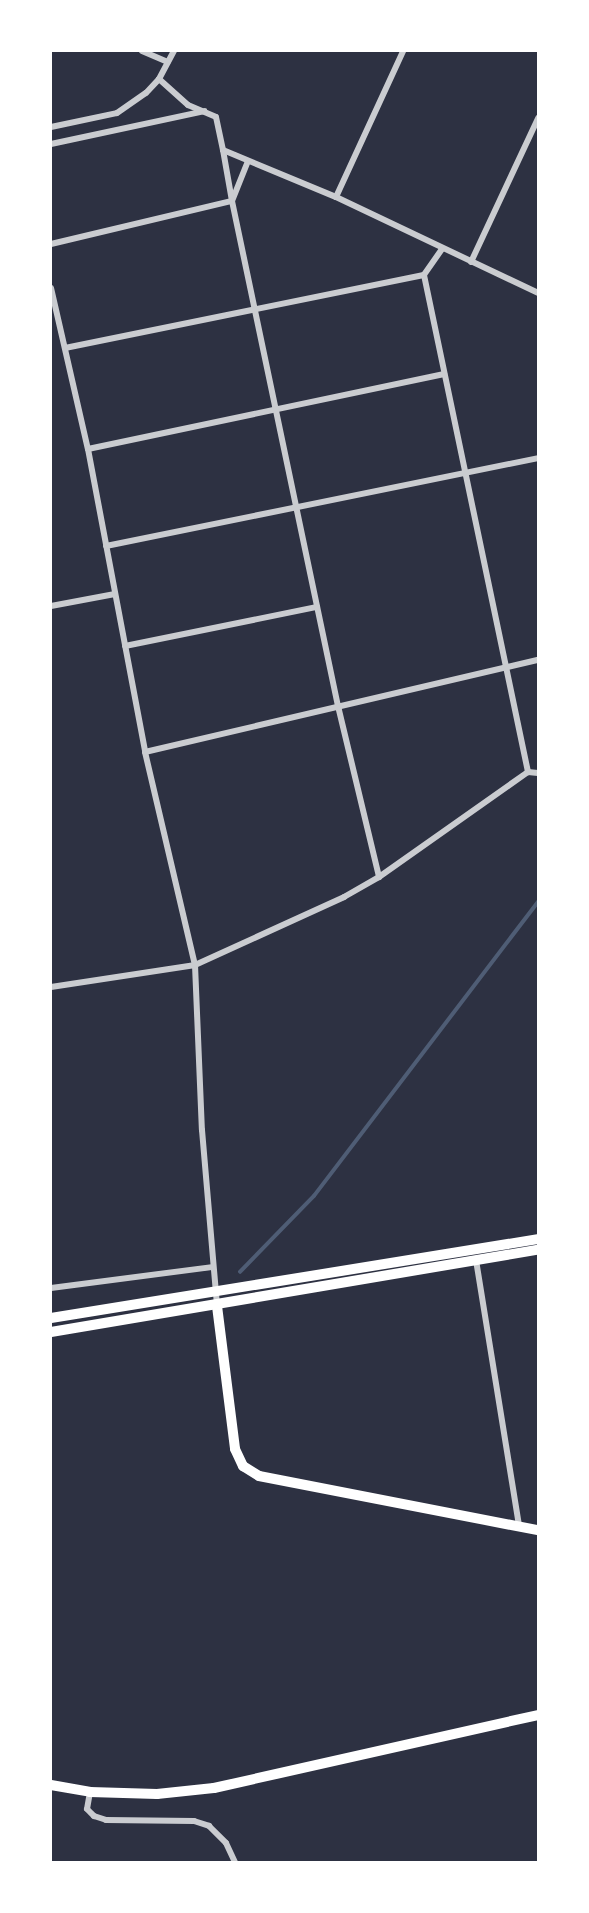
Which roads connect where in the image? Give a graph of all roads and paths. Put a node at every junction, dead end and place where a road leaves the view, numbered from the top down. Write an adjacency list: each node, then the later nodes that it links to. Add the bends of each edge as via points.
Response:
1 (142, 51): 4 (street)
2 (174, 51): 4 (street)
3 (403, 51): 12 (street)
4 (168, 62): 5 (street)
5 (159, 79): 6 (street, via 188,105); 8 (street, via 117,113)
6 (207, 111): 9 (street); 10 (street, via 216,117)
7 (538, 118): 16 (street)
8 (51, 127)
9 (51, 144)
10 (223, 150): 11 (street); 13 (street)
11 (248, 161): 12 (street); 13 (street)
12 (336, 197): 15 (street)
13 (232, 201): 14 (street); 20 (street)
14 (51, 244)
15 (442, 249): 16 (street); 17 (street)
16 (471, 262): 19 (street)
17 (424, 275): 20 (street); 22 (street)
18 (51, 288): 21 (street)
19 (538, 293)
20 (255, 309): 21 (street); 23 (street)
21 (65, 348): 24 (street)
22 (444, 374): 23 (street); 26 (street)
23 (275, 408): 24 (street); 27 (street)
24 (88, 449): 28 (street)
25 (538, 458): 26 (street)
26 (466, 471): 27 (street); 34 (street)
27 (296, 506): 28 (street); 31 (street)
28 (106, 547): 29 (street)
29 (115, 594): 30 (street); 32 (street)
30 (51, 606)
31 (317, 607): 32 (street); 35 (street)
32 (125, 646): 36 (street)
33 (538, 660): 34 (street)
34 (504, 667): 35 (street); 37 (street)
35 (338, 706): 36 (street); 39 (street)
36 (145, 752): 40 (street)
37 (528, 772): 38 (street); 39 (street)
38 (538, 773)
39 (379, 877): 40 (street)
40 (195, 965): 41 (street); 45 (street)
41 (51, 987)
42 (538, 1239): 47 (main road)
43 (538, 1250): 44 (main road)
44 (476, 1260): 48 (main road); 51 (street)
45 (212, 1267): 46 (street); 47 (street)
46 (51, 1288)
47 (214, 1291): 48 (street); 49 (main road)
48 (217, 1306): 50 (main road); 51 (main road, via 235,1449 243,1466 259,1476)
49 (51, 1318)
50 (51, 1332)
51 (519, 1526): 52 (main road)
52 (538, 1530)
53 (538, 1715): 55 (highway, via 214,1788 157,1794)
54 (51, 1785): 55 (highway)
55 (90, 1792): 56 (street, via 87,1809 106,1820 194,1821 209,1826 226,1843)
56 (235, 1862)

